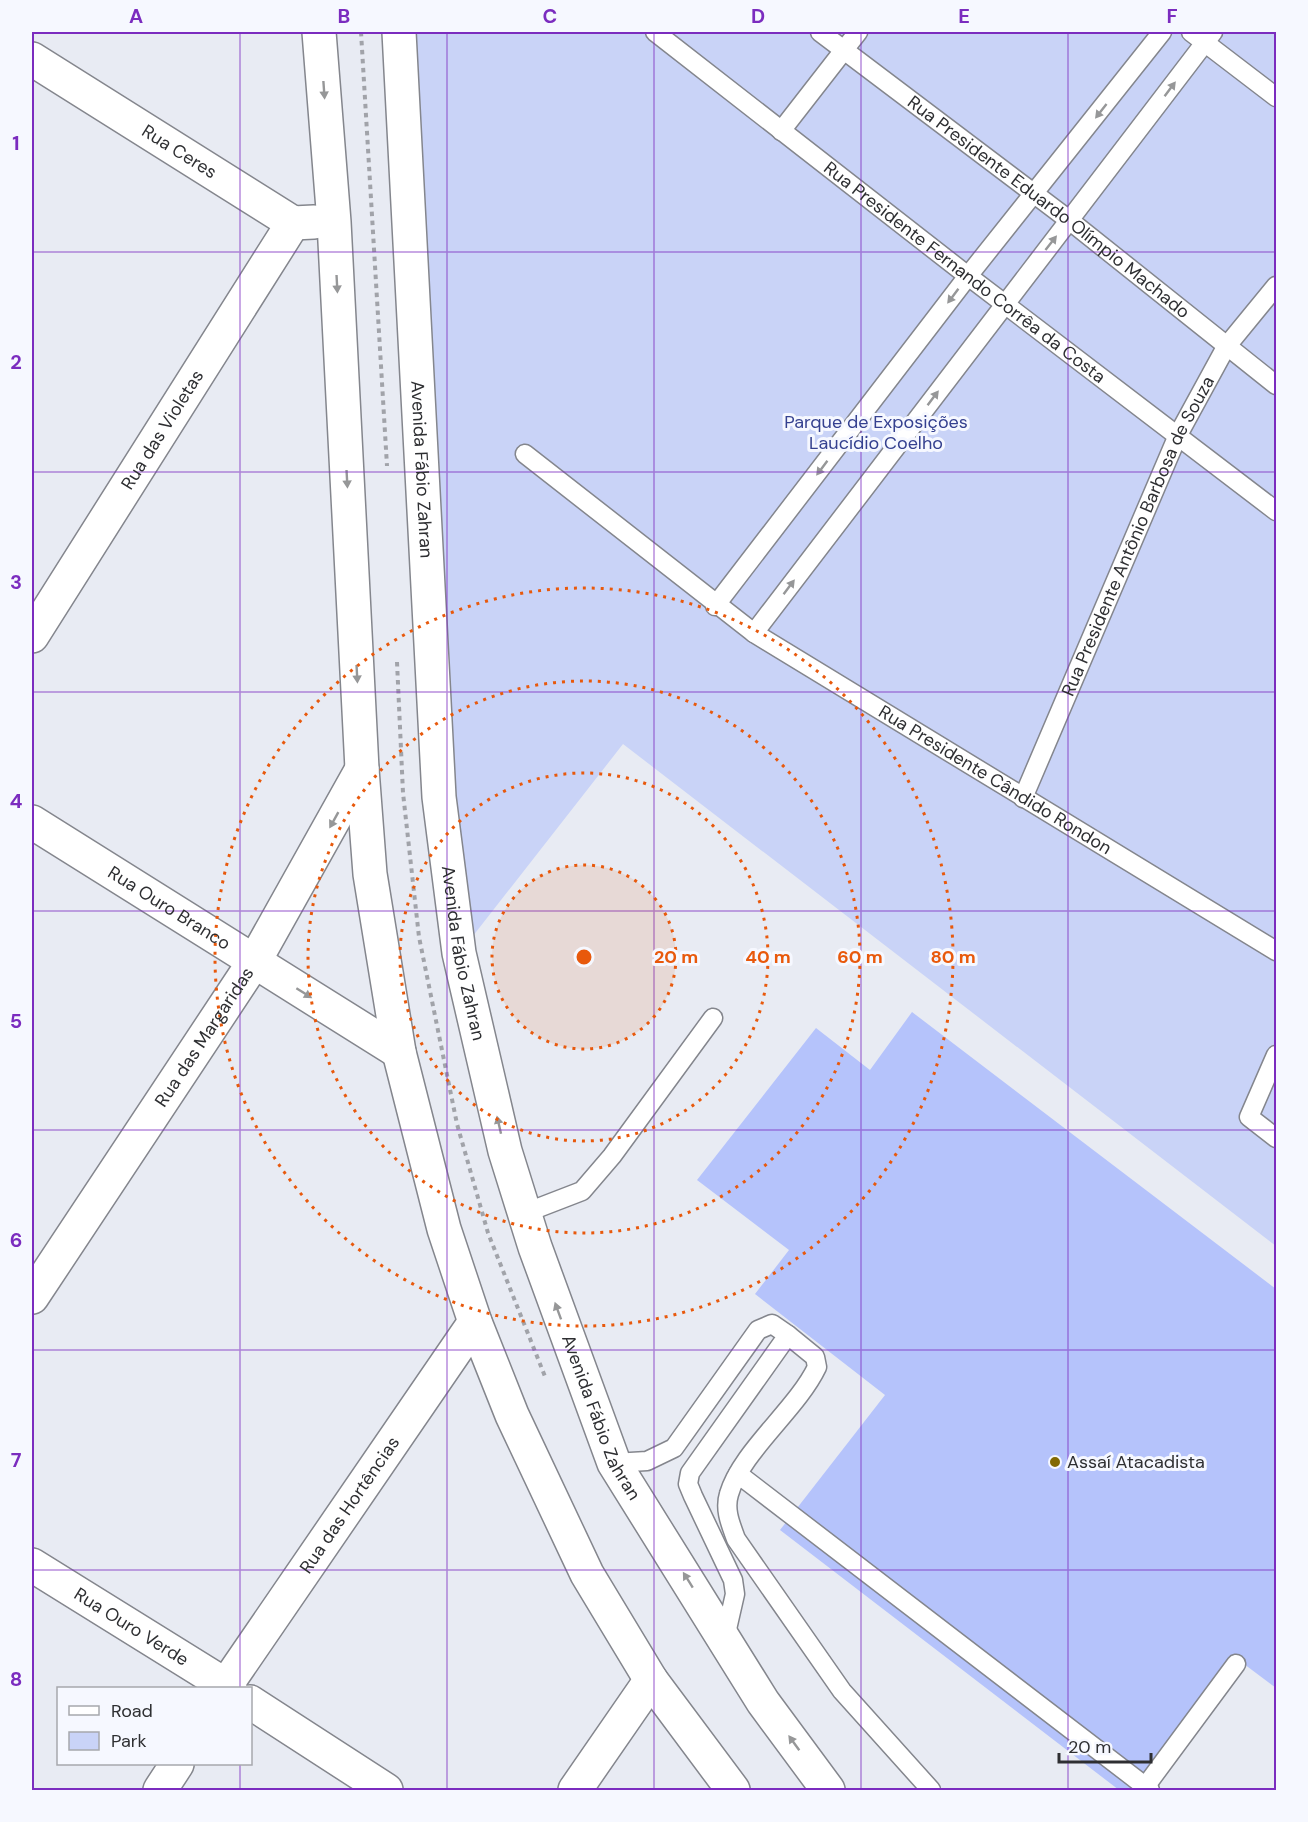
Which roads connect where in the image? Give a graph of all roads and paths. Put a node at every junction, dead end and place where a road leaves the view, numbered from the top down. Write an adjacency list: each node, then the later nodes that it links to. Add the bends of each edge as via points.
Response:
1 (319, 32): 14 (main road, one-way to 14)
2 (399, 32): 36 (main road, Avenida Fábio Zahran, one-way to 2, via 506,1151 459,953 439,797)
3 (655, 32): 11 (lane, Rua Presidente Fernando Corrêa da Costa)
4 (820, 32): 8 (lane, Rua Presidente Eduardo Olímpio Machado)
5 (858, 32): 8 (lane)
6 (1162, 32): 12 (lane, one-way to 12)
7 (1203, 35): 10 (lane); 13 (lane, one-way to 7)
8 (844, 50): 11 (lane); 12 (lane, Rua Presidente Eduardo Olímpio Machado)
9 (32, 59): 15 (main road, Rua Ceres)
10 (1276, 97)
11 (781, 131): 16 (lane, Rua Presidente Fernando Corrêa da Costa)
12 (1035, 196): 13 (lane, Rua Presidente Eduardo Olímpio Machado); 16 (lane)
13 (1069, 220): 18 (lane, one-way to 13); 19 (lane, Rua Presidente Eduardo Olímpio Machado)
14 (334, 222): 15 (main road); 27 (main road, one-way to 27)
15 (293, 223): 26 (main road, Rua das Violetas)
16 (968, 276): 18 (lane, Rua Presidente Fernando Corrêa da Costa); 24 (lane, one-way to 24)
17 (1276, 286): 19 (lane, Rua Presidente Antônio Barbosa de Souza)
18 (1005, 303): 21 (lane, Rua Presidente Fernando Corrêa da Costa); 25 (lane, one-way to 18)
19 (1226, 347): 20 (lane, Rua Presidente Eduardo Olímpio Machado); 21 (lane, Rua Presidente Antônio Barbosa de Souza)
20 (1276, 385)
21 (1178, 435): 23 (lane, Rua Presidente Fernando Corrêa da Costa); 28 (lane, Rua Presidente Antônio Barbosa de Souza)
22 (525, 454): 24 (lane, Rua Presidente Cândido Rondon)
23 (1276, 511)
24 (715, 606): 25 (lane, Rua Presidente Cândido Rondon)
25 (754, 633): 28 (lane, Rua Presidente Cândido Rondon)
26 (32, 636)
27 (362, 769): 31 (main road, Rua das Margaridas, one-way to 31); 33 (main road, via 370,874)
28 (1023, 798): 30 (lane, Rua Presidente Cândido Rondon)
29 (32, 822): 31 (main road, Rua Ouro Branco)
30 (1276, 951)
31 (254, 962): 33 (main road, Rua Ouro Branco, one-way to 33); 37 (main road, Rua das Margaridas)
32 (713, 1018): 36 (lane, via 582,1191)
33 (399, 1052): 38 (main road, via 444,1229)
34 (1276, 1055): 35 (lane, via 1249,1117)
35 (1276, 1138)
36 (525, 1213): 40 (main road, Avenida Fábio Zahran, one-way to 36)
37 (32, 1297)
38 (475, 1322): 45 (main road, via 512,1415 587,1574); 47 (main road, Rua das Hortências)
39 (788, 1335): 40 (lane, via 772,1324 758,1330 674,1448 647,1461); 41 (lane, via 815,1358 817,1367); 43 (lane, via 690,1473 688,1484 733,1580 735,1594)
40 (614, 1463): 43 (main road, Avenida Fábio Zahran, one-way to 40)
41 (738, 1474): 50 (lane); 56 (lane, via 728,1495 728,1517 736,1539 842,1691)
42 (32, 1565): 46 (main road, Rua Ouro Verde)
43 (725, 1638): 55 (main road, Avenida Fábio Zahran, one-way to 43, via 763,1702)
44 (1236, 1664): 50 (lane)
45 (651, 1680): 53 (main road); 54 (main road)
46 (226, 1687)
47 (235, 1687)
48 (252, 1704): 52 (main road, Rua Ouro Verde)
49 (176, 1765): 51 (main road)
50 (1148, 1789)
51 (160, 1791)
52 (387, 1791)
53 (575, 1791)
54 (733, 1791)
55 (828, 1791)
56 (931, 1791)

